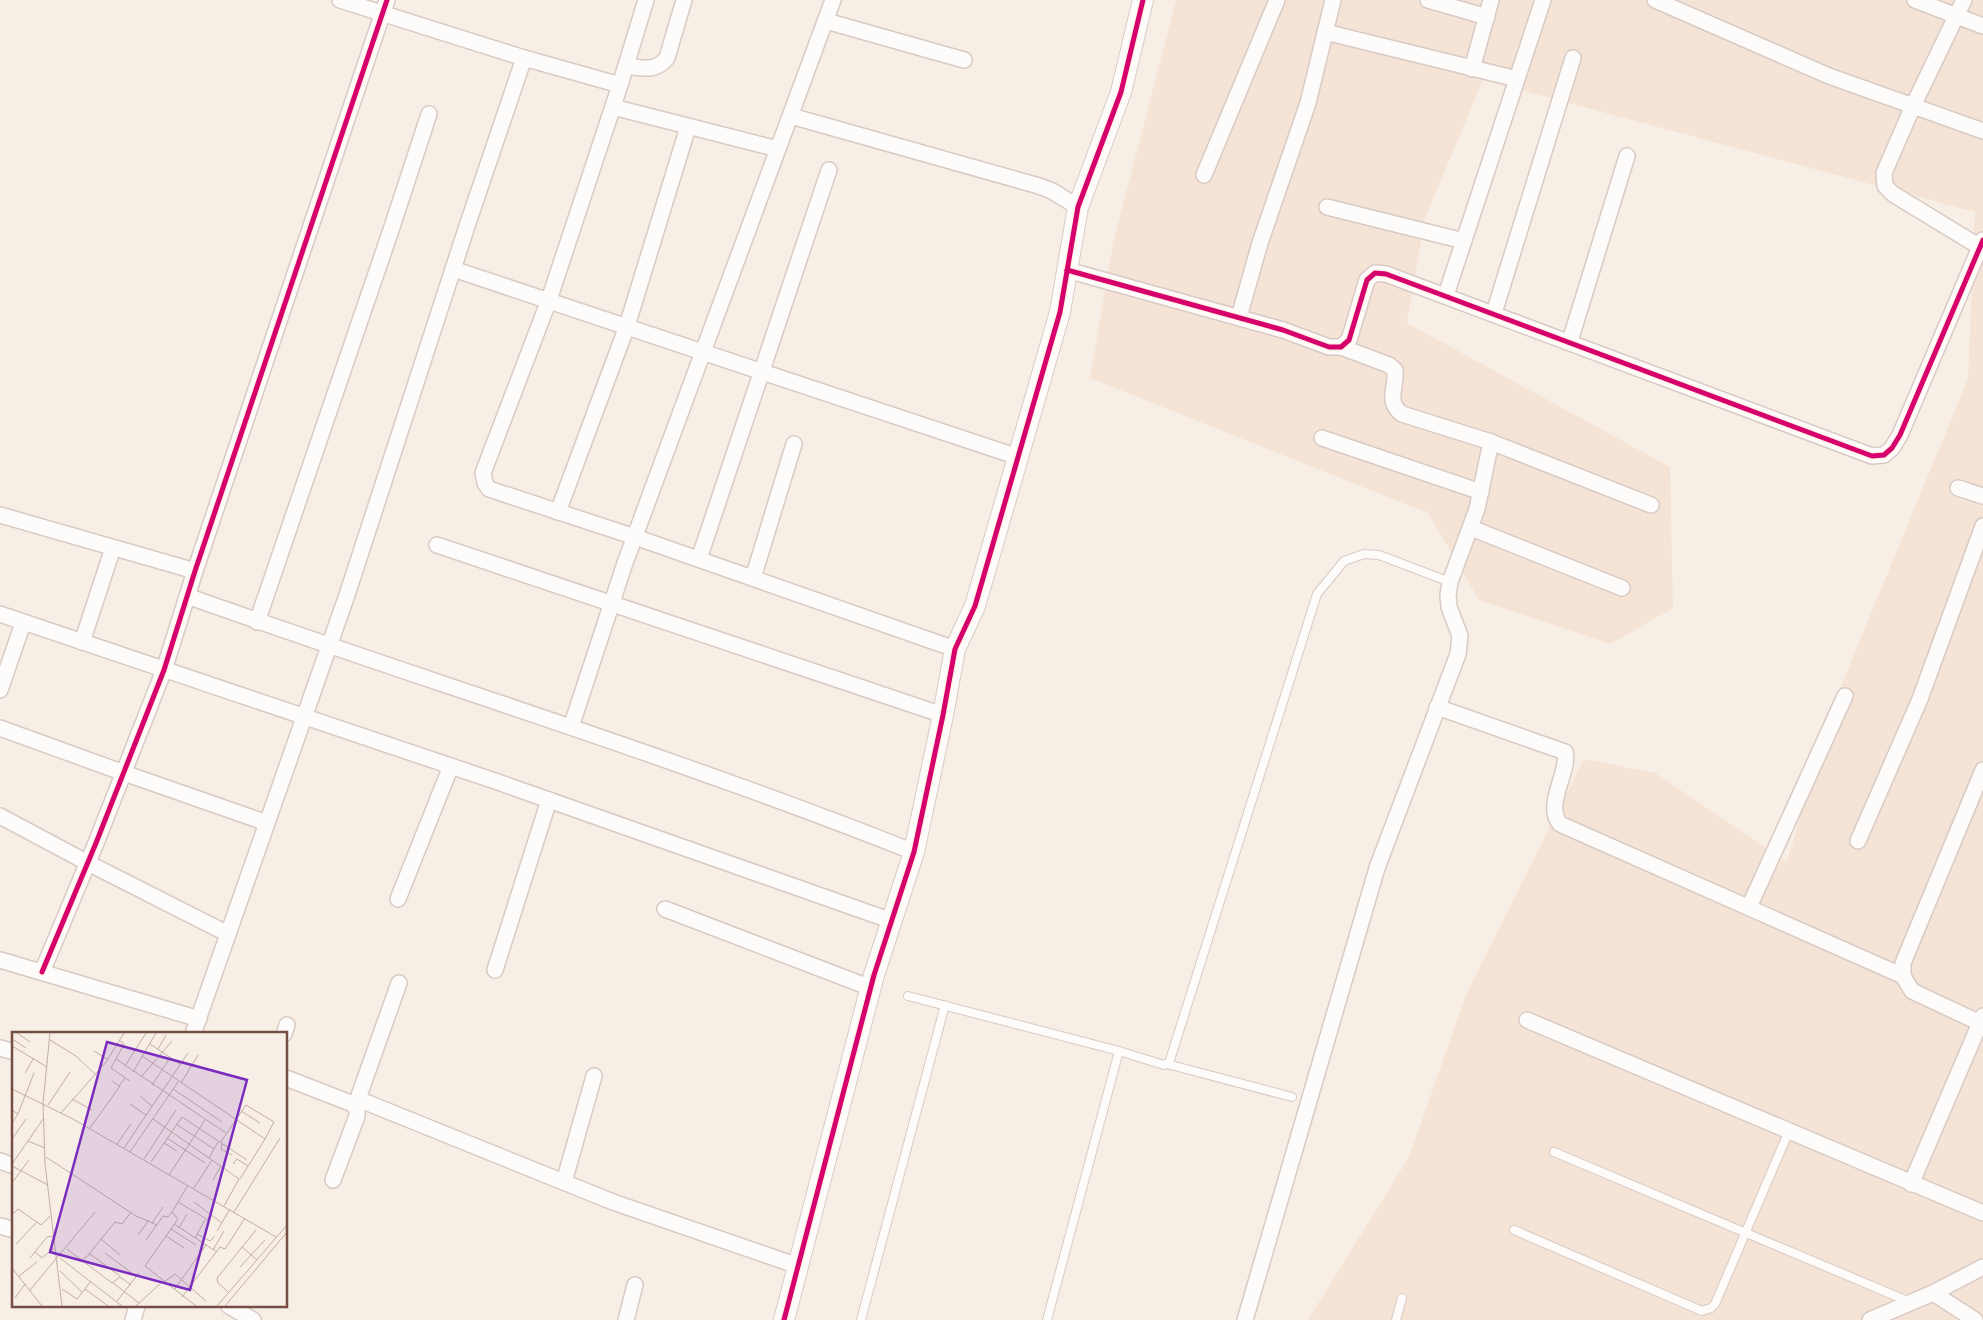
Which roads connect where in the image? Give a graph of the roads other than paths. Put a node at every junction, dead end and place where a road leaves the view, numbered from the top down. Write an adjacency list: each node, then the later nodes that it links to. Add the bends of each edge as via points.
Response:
1 (340, 0): 14 (street)
2 (646, 0): 23 (street)
3 (684, 0): 23 (street, via 667,58 662,64 650,69)
4 (833, 0): 17 (street)
5 (1144, 0): 38 (street, via 1120,92)
6 (1277, 0): 36 (street)
7 (1333, 0): 19 (street)
8 (1428, 0): 16 (street)
9 (1491, 0): 16 (street)
10 (1543, 0): 25 (street)
11 (1655, 0): 27 (street, via 1829,76)
12 (1916, 0): 15 (street)
13 (1964, 0): 15 (street)
14 (385, 6): 20 (street); 69 (street)
15 (1956, 15): 18 (street); 27 (street)
16 (1487, 17): 24 (street)
17 (826, 21): 22 (street); 30 (street)
18 (1983, 26)
19 (1325, 32): 24 (street); 47 (street, via 1308,103 1260,243)
20 (524, 58): 26 (street); 42 (street)
21 (1573, 58): 46 (street)
22 (964, 60)
23 (626, 66): 26 (street)
24 (1472, 69): 25 (street)
25 (1517, 79): 39 (street)
26 (620, 85): 28 (street)
27 (1913, 106): 32 (street); 40 (street, via 1884,173 1885,186 1893,194)
28 (613, 107): 31 (street); 45 (street)
29 (429, 114): 76 (street)
30 (791, 116): 33 (street); 38 (street, via 1039,186)
31 (688, 127): 33 (street); 48 (street)
32 (1983, 131)
33 (778, 149): 51 (street)
34 (1627, 156): 49 (street)
35 (829, 170): 52 (street)
36 (1204, 175)
37 (1327, 206): 39 (street)
38 (1078, 207): 43 (street)
39 (1464, 241): 44 (street)
40 (1982, 244): 41 (street)
41 (1978, 264): 49 (street, via 1900,435 1884,456 1872,456)
42 (453, 269): 45 (street); 79 (street)
43 (1068, 270): 47 (street); 56 (street, via 1060,312)
44 (1446, 295): 46 (street); 50 (street, via 1375,273 1367,280 1349,340)
45 (549, 300): 48 (street); 61 (street, via 483,473 489,489)
46 (1494, 313): 49 (street)
47 (1239, 317): 50 (street, via 1329,347)
48 (627, 326): 51 (street); 61 (street)
49 (1570, 341)
50 (1341, 347): 54 (street, via 1395,370 1392,400 1395,409 1402,414)
51 (703, 351): 52 (street); 65 (street)
52 (762, 370): 56 (street); 68 (street)
53 (1322, 438): 58 (street)
54 (1492, 442): 58 (street); 60 (street)
55 (794, 444): 70 (street)
56 (1018, 457): 80 (street, via 975,606)
57 (1958, 488): 59 (street)
58 (1481, 492): 64 (street)
59 (1983, 496)
60 (1651, 505)
61 (558, 512): 65 (street)
62 (0, 515): 67 (street)
63 (1983, 526): 95 (street, via 1920,699)
64 (1471, 528): 71 (street); 72 (street)
65 (635, 537): 68 (street); 74 (street)
66 (438, 546): 74 (street)
67 (113, 548): 69 (street); 78 (street)
68 (699, 559): 70 (street)
69 (195, 571): 73 (street)
70 (753, 578): 80 (street)
71 (1450, 582): 84 (street, via 1449,607 1460,636 1458,654); 116 (lane, via 1379,555 1364,554 1344,561 1317,594)
72 (1622, 588)
73 (187, 596): 76 (street); 81 (street)
74 (612, 603): 85 (street); 87 (street)
75 (0, 614): 77 (street)
76 (258, 622): 79 (street)
77 (23, 623): 78 (street); 82 (street)
78 (82, 642): 81 (street)
79 (329, 647): 86 (street); 87 (street)
80 (955, 648): 85 (street)
81 (164, 670): 86 (street); 91 (street)
82 (0, 690)
83 (1845, 696): 99 (street)
84 (1437, 707): 99 (street, via 1565,752 1555,810 1560,824); 141 (street, via 1377,868)
85 (943, 715): 96 (street)
86 (304, 717): 89 (street); 94 (street)
87 (570, 727): 96 (street, via 806,809)
88 (0, 728): 91 (street)
89 (451, 766): 92 (street); 98 (street)
90 (1983, 770): 106 (street, via 1903,963)
91 (124, 774): 94 (street); 97 (street)
92 (549, 800): 101 (street); 104 (street)
93 (0, 816): 97 (street)
94 (267, 823): 102 (street)
95 (1858, 841)
96 (914, 852): 101 (street)
97 (88, 863): 102 (street); 105 (street)
98 (398, 899)
99 (1749, 907): 106 (street)
100 (665, 909): 108 (street)
101 (892, 920): 108 (street)
102 (228, 934): 111 (street)
103 (0, 960): 105 (street)
104 (494, 970)
105 (42, 972): 111 (street)
106 (1903, 976): 113 (street, via 1912,991)
107 (399, 983): 120 (street)
108 (871, 988): 129 (street)
109 (908, 996): 110 (lane)
110 (945, 1005): 115 (lane); 139 (lane)
111 (198, 1019): 114 (street)
112 (1527, 1020): 121 (street)
113 (1981, 1020): 125 (street)
114 (194, 1032)
115 (1119, 1051): 116 (lane); 140 (lane)
116 (1167, 1064): 119 (lane)
117 (594, 1076): 124 (street)
118 (288, 1079): 120 (street)
119 (1292, 1097)
120 (357, 1103): 123 (street, via 357,1116); 124 (street)
121 (1789, 1131): 125 (street); 128 (lane)
122 (1554, 1152): 128 (lane)
123 (333, 1180)
124 (564, 1182): 129 (street)
125 (1912, 1184): 126 (street)
126 (1983, 1213)
127 (1514, 1230): 128 (lane, via 1702,1311 1715,1304)
128 (1746, 1233): 134 (lane)
129 (798, 1266): 138 (street)
130 (1983, 1266): 132 (street)
131 (635, 1285): 137 (street)
132 (1933, 1293): 134 (street); 144 (street)
133 (1402, 1298): 142 (lane)
134 (1910, 1302): 143 (street)
135 (232, 1308): 136 (street)
136 (253, 1320)
137 (626, 1320)
138 (784, 1320)
139 (861, 1320)
140 (1047, 1320)
141 (1245, 1320)
142 (1396, 1320)
143 (1870, 1320)
144 (1975, 1320)

